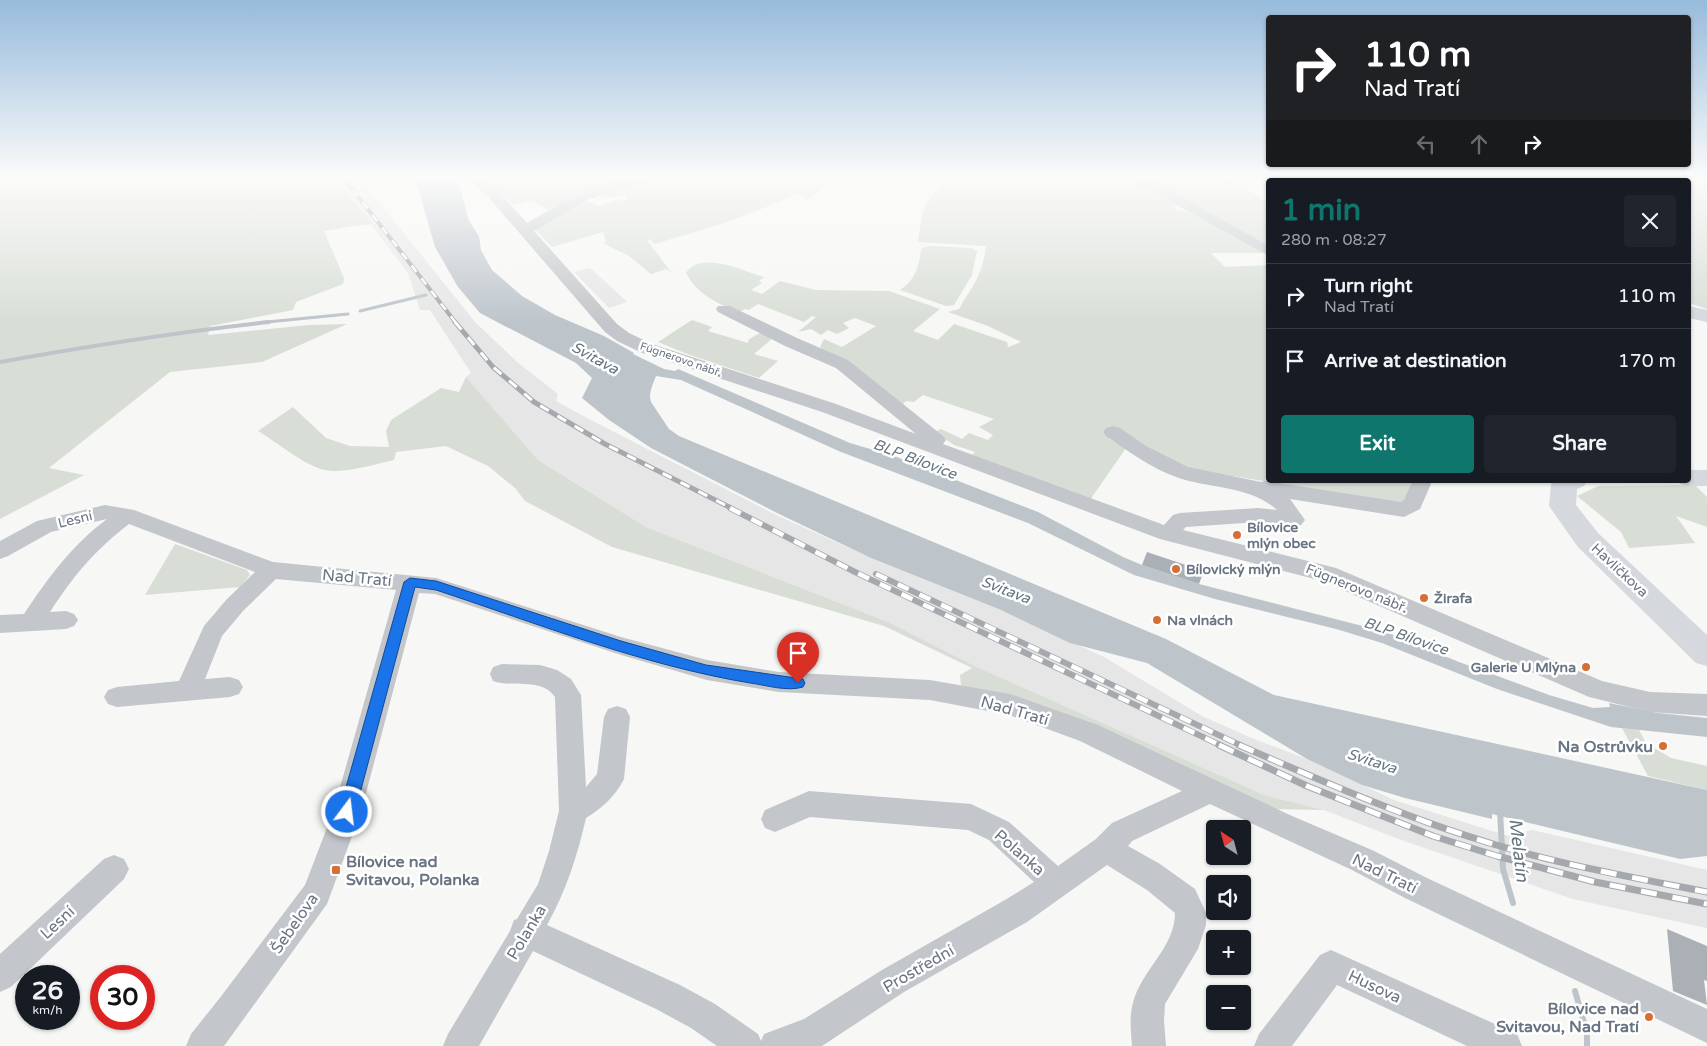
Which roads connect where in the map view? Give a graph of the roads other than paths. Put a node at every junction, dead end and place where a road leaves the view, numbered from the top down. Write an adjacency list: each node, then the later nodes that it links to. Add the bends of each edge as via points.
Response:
1 (520, 226): 4 (street, Fügnerovo nábř.)
2 (533, 226): 4 (street)
3 (1224, 226): 5 (street)
4 (524, 231): 10 (street, Fügnerovo nábř., via 611,328 635,343)
5 (1266, 250)
6 (724, 309): 10 (street, Fügnerovo nábř., via 842,364)
7 (1691, 312): 8 (main road)
8 (1707, 316)
9 (1113, 432): 15 (street, via 1139,450 1182,472)
10 (947, 450): 17 (street, Fügnerovo nábř.)
11 (1691, 478): 12 (main road)
12 (1707, 478)
13 (1567, 483): 24 (main road, Havlíčkova, via 1562,506 1588,540)
14 (1421, 484): 15 (street, via 1413,504 1404,510)
15 (1252, 486): 17 (street, via 1283,504 1294,520 1258,516 1180,520)
16 (127, 515): 18 (street, Lesní, via 105,512 45,526); 19 (street, Nad Tratí); 22 (street, via 95,539 63,574)
17 (1168, 534): 29 (street, Fügnerovo nábř., via 1328,574 1608,693 1650,702)
18 (0, 551)
19 (271, 570): 20 (street, Nad Tratí); 27 (street, via 212,632)
20 (410, 582): 31 (street, Nad Tratí, via 436,586 706,670 779,682 930,690 1010,705 1090,733); 41 (street, Šebelova, via 347,812 316,894)
21 (66, 620): 22 (street)
22 (31, 622): 23 (street)
23 (0, 624)
24 (1707, 654)
25 (502, 674): 32 (street, Polanka, via 544,675 560,682 568,695)
26 (230, 687): 27 (street)
27 (188, 691): 28 (street)
28 (117, 698)
29 (1707, 705)
30 (617, 716): 32 (street, via 610,779 593,799)
31 (1209, 790): 34 (street, Polanka, via 1122,832); 39 (street, Nad Tratí)
32 (572, 811): 37 (street, Polanka, via 564,851 550,891)
33 (775, 819): 36 (street, Polanka, via 809,804 970,817 999,831)
34 (1106, 849): 36 (street, Polanka); 45 (street, via 1154,876 1186,901 1190,916 1191,930 1150,998)
35 (114, 869): 38 (street, Lesní)
36 (1056, 884): 44 (street, Prostřední, via 1016,911 892,981 813,1033)
37 (526, 932): 42 (street, Polanka); 43 (street, via 668,997 703,1016)
38 (0, 976)
39 (1707, 1026)
40 (1282, 1039): 46 (street, Husova, via 1331,966)
41 (203, 1046)
42 (460, 1046)
43 (746, 1046)
44 (776, 1046)
45 (1149, 1046)
46 (1505, 1046)

